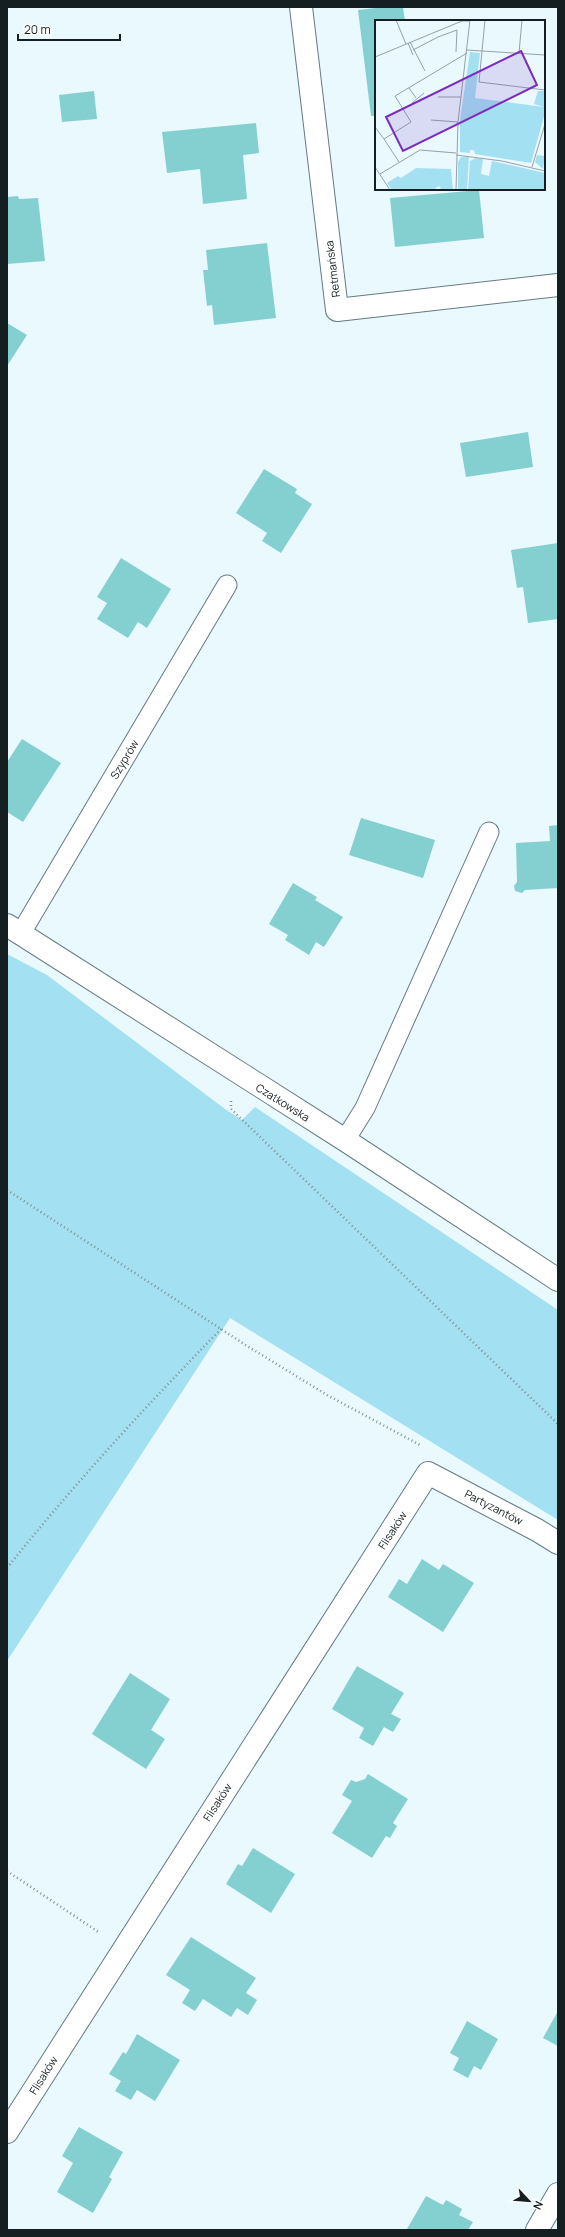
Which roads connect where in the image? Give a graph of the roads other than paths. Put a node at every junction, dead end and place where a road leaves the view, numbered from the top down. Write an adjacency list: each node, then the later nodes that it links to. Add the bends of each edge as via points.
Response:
1 (301, 7): 2 (street, Retmańska, via 337,310)
2 (558, 285)
3 (226, 585): 5 (lane, Szyprów)
4 (489, 832): 6 (lane, via 366,1108)
5 (14, 929): 6 (street, Czatkowska)
6 (345, 1140): 7 (street, Czatkowska)
7 (558, 1280)
8 (428, 1473): 9 (street, Partyzantów); 10 (street, Flisaków)
9 (558, 1543)
10 (7, 2132)
11 (555, 2206): 12 (street)
12 (537, 2230)

